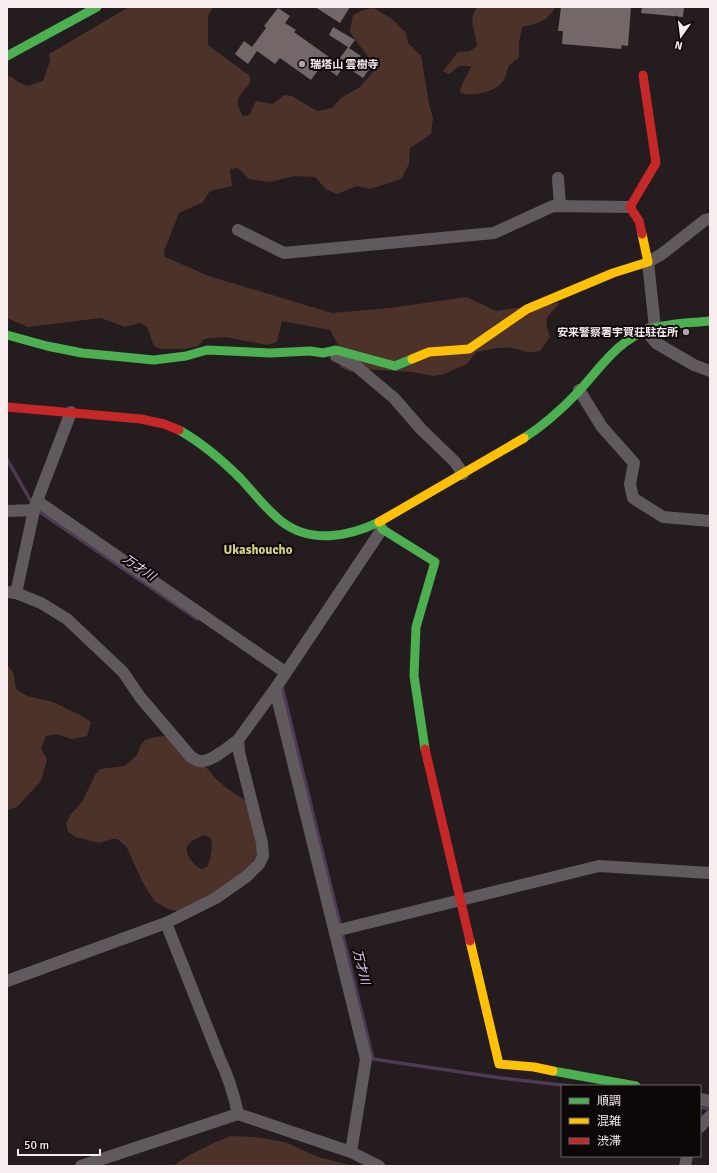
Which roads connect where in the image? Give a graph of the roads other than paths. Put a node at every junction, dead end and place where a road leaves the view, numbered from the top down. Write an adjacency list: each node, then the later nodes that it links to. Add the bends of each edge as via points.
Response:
1 (97, 7): 2 (street)
2 (7, 56)
3 (643, 75): 6 (street, via 656,162)
4 (558, 178): 5 (street)
5 (560, 206): 6 (street); 8 (street, via 553,206 494,233 284,253)
6 (630, 207): 9 (street, via 639,221)
7 (710, 219): 9 (street, via 705,220)
8 (238, 230)
9 (648, 262): 11 (street); 13 (street, via 613,273 527,309 470,349 429,352 395,366 336,350)
10 (710, 321): 11 (street)
11 (652, 329): 14 (street, via 651,337 656,342 694,365); 15 (street, via 629,339)
12 (7, 334): 13 (street, via 82,353 154,360 186,356 207,350)
13 (323, 353): 18 (street, via 332,354 356,366 394,398 455,462)
14 (710, 371)
15 (579, 390): 18 (street, via 551,418 528,436); 21 (street, via 602,428 634,463 630,484 633,498 663,517)
16 (7, 406): 17 (street)
17 (71, 412): 19 (street); 22 (street, via 149,421 177,428 200,442 248,486 280,521 304,533 325,537 337,536)
18 (463, 474): 22 (street)
19 (34, 508): 20 (street); 23 (street); 24 (street)
20 (7, 511)
21 (710, 521)
22 (381, 526): 24 (street); 28 (street, via 435,562 416,627 414,676 425,752)
23 (12, 593): 26 (street, via 41,603 67,619 123,672 140,697 191,757 200,762 206,761)
24 (285, 672): 25 (street)
25 (275, 689): 26 (street); 30 (street)
26 (238, 740): 29 (street, via 262,843 263,859 247,876 216,898)
27 (710, 873): 28 (street, via 599,866)
28 (460, 899): 30 (street); 32 (street, via 499,1064 534,1067)
29 (166, 922): 31 (street); 33 (street, via 233,1090)
30 (340, 930): 36 (street, via 366,1059)
31 (7, 981)
32 (631, 1085)
33 (238, 1114): 36 (street); 37 (street)
34 (710, 1116): 35 (street)
35 (701, 1126)
36 (351, 1152): 38 (street)
37 (81, 1166)
38 (379, 1166)

